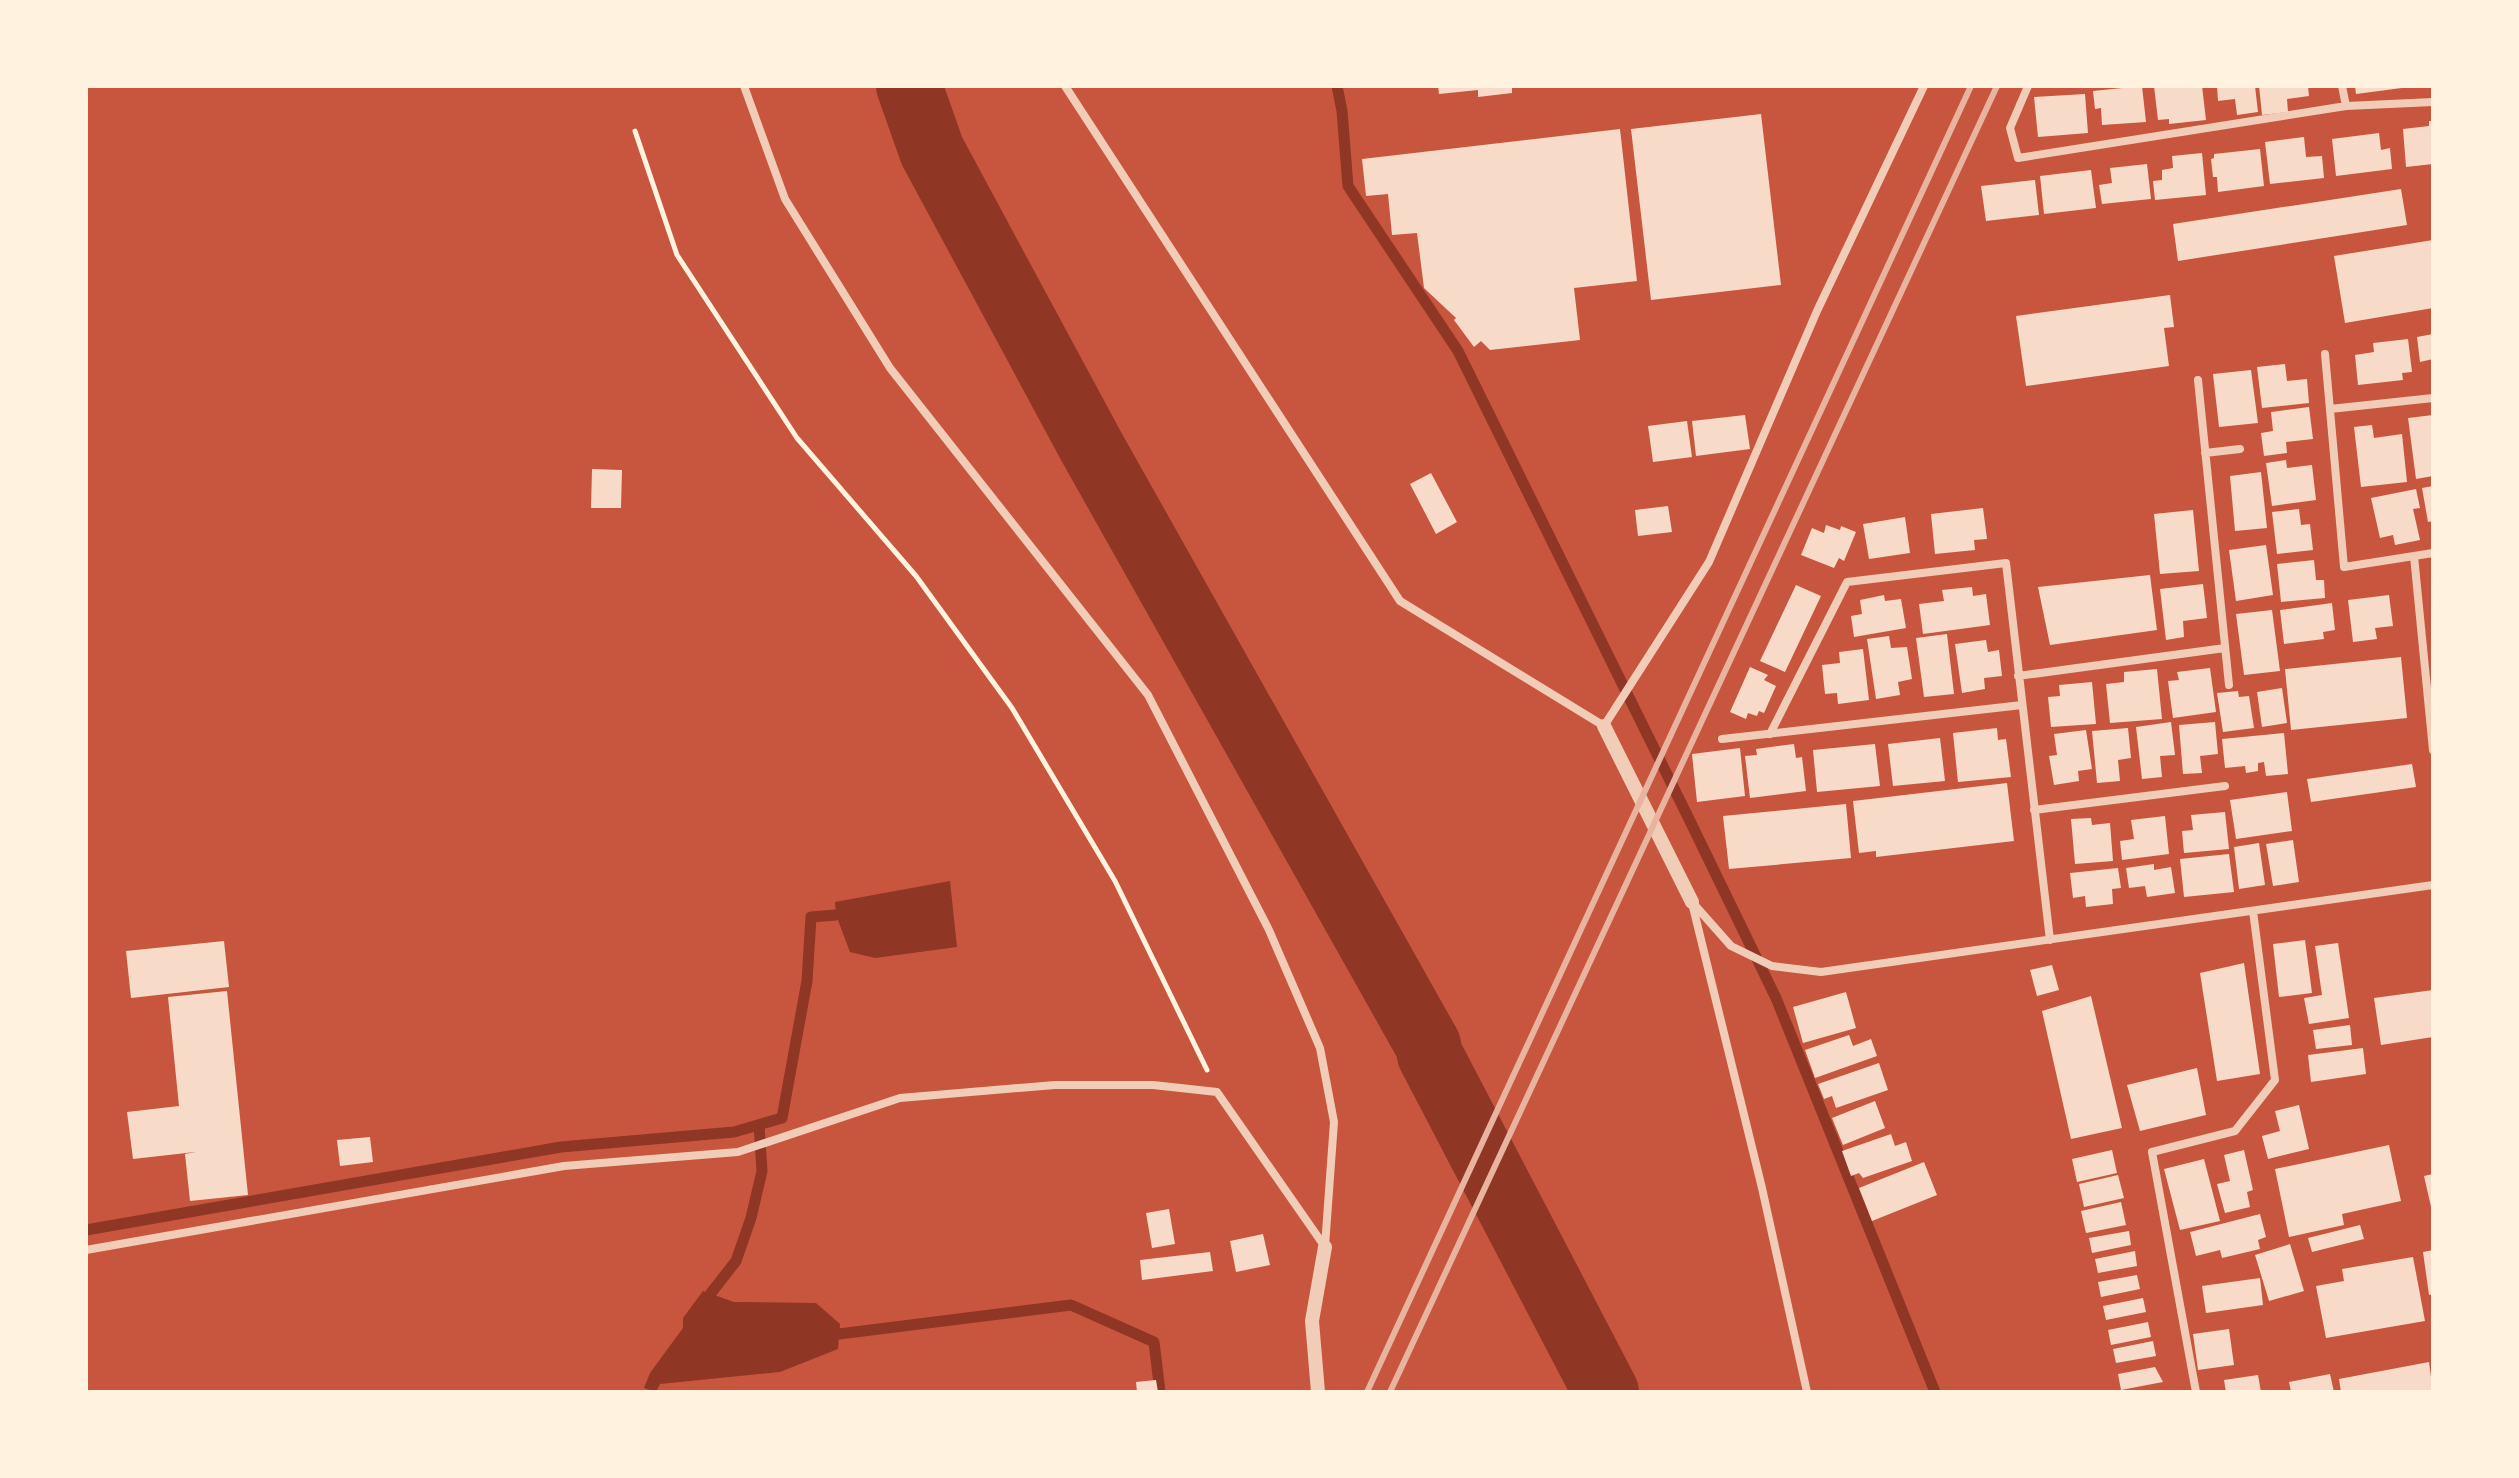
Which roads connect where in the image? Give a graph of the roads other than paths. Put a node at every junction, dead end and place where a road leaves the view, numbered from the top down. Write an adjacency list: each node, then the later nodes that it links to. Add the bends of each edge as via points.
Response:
1 (744, 86): 30 (street, via 785,199 890,368 1148,695 1269,930 1320,1048 1334,1122)
2 (1065, 86): 20 (street, via 1400,601)
3 (1924, 86): 20 (street, via 1817,311 1709,562)
4 (2028, 86): 7 (street, via 2010,128 2018,158)
5 (2342, 86): 7 (street)
6 (2433, 102): 7 (street)
7 (2346, 106)
8 (2325, 354): 11 (street)
9 (2198, 380): 13 (street)
10 (2433, 398): 11 (street)
11 (2330, 409): 15 (street, via 2344,567)
12 (2240, 449): 13 (street)
13 (2205, 453): 16 (street)
14 (2433, 553): 15 (street)
15 (2414, 556): 23 (street)
16 (2225, 648): 17 (street); 18 (street)
17 (2018, 676): 19 (street); 21 (street, via 2006,563 1847,582)
18 (2229, 685)
19 (2022, 705): 21 (street); 25 (street)
20 (1604, 726): 27 (street)
21 (1770, 734): 22 (street)
22 (1722, 739)
23 (2433, 750)
24 (2225, 786): 25 (street)
25 (2034, 810): 29 (street)
26 (2433, 885): 28 (street)
27 (1692, 902): 29 (street, via 1731,946 1772,966 1821,972); 33 (street)
28 (2253, 911): 29 (street); 34 (street, via 2275,1080 2235,1131 2152,1152)
29 (2050, 940)
30 (1325, 1247): 31 (street, via 1217,1092 1153,1085 1055,1085 900,1098 738,1152 564,1166); 32 (street, via 1312,1321)
31 (86, 1250)
32 (1318, 1392)
33 (1807, 1392)
34 (2196, 1392)

